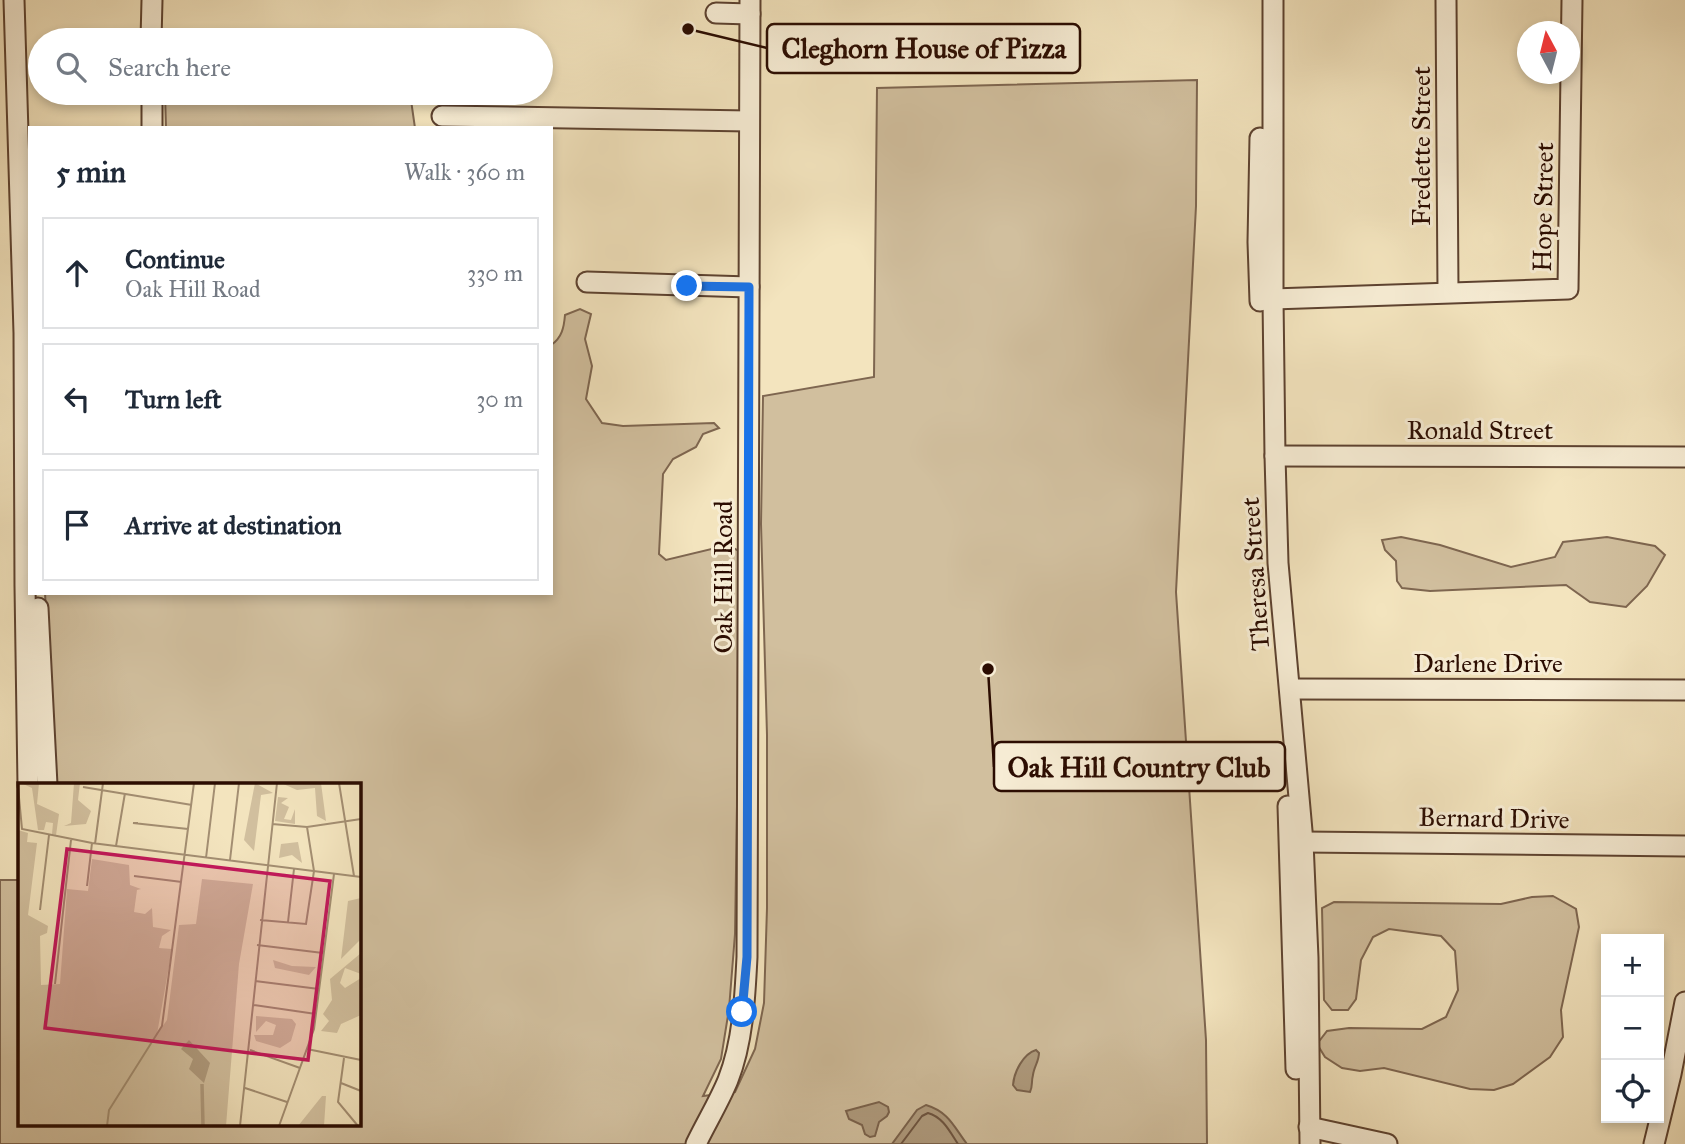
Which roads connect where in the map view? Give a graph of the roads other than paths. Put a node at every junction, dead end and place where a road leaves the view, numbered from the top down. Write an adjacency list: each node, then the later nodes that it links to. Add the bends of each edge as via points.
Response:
1 (14, 0): 14 (street)
2 (23, 0): 14 (street)
3 (152, 0): 8 (street)
4 (1273, 0): 18 (street, Theresa Street)
5 (1446, 0): 17 (street, Fredette Street)
6 (1572, 0): 17 (street, Hope Street, via 1568,289)
7 (737, 8): 12 (street, Oak Hill Road)
8 (151, 28)
9 (1261, 42): 33 (street, via 1258,242 1268,543 1286,767)
10 (152, 105): 13 (street)
11 (442, 116): 12 (street)
12 (749, 121): 16 (street, Oak Hill Road)
13 (152, 126)
14 (22, 274): 19 (street); 25 (street)
15 (587, 282): 16 (street)
16 (749, 287): 32 (street, Oak Hill Road, via 745,987 728,1080)
17 (1448, 292): 18 (street, Hope Street)
18 (1273, 299): 20 (street, Theresa Street)
19 (28, 395)
20 (1275, 456): 21 (street, Ronald Street); 23 (street, Theresa Street, via 1278,563)
21 (1685, 457)
22 (37, 595): 26 (street)
23 (1290, 688): 24 (street, Darlene Drive); 27 (street, Theresa Street)
24 (1685, 690)
25 (28, 783)
26 (47, 783)
27 (1303, 842): 28 (street, Bernard Drive); 31 (street, Theresa Street)
28 (1685, 846)
29 (1685, 1002): 30 (street)
30 (1678, 1075): 35 (street)
31 (1310, 1135): 34 (street)
32 (696, 1144)
33 (1297, 1144)
34 (1387, 1144)
35 (1654, 1144)

